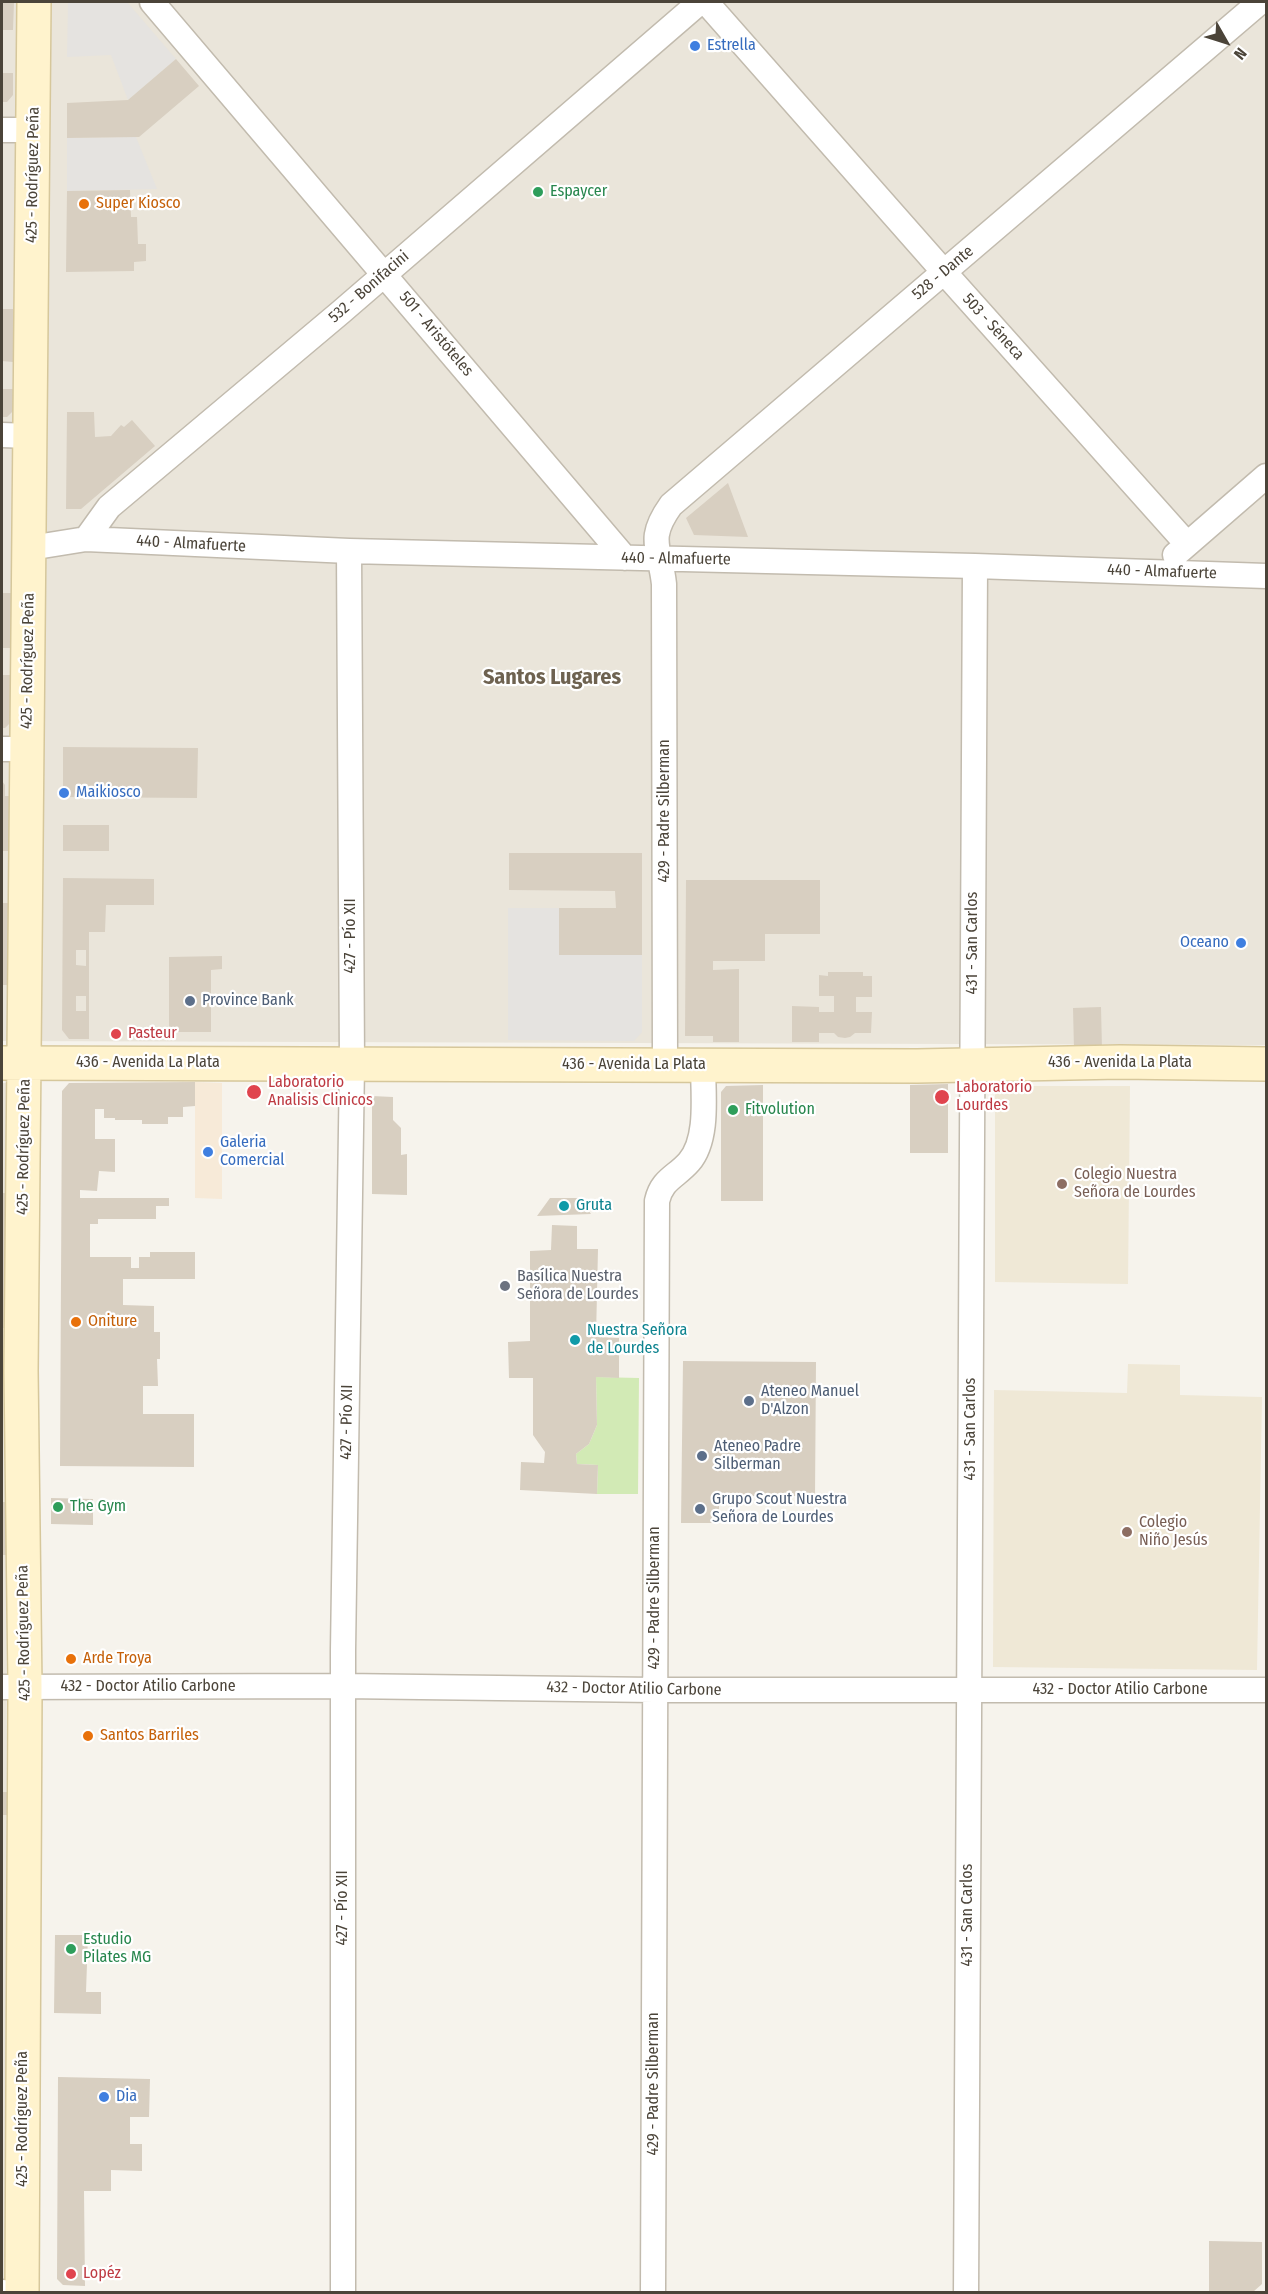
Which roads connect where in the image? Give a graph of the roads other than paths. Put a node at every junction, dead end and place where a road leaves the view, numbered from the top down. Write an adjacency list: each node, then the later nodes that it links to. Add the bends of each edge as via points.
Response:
1 (34, 2): 6 (street, 425 - Rodríguez Peña)
2 (152, 2): 8 (street, 501 - Aristóteles)
3 (700, 2): 8 (street, 532 - Bonifacini)
4 (706, 2): 7 (street, 503 - Séneca)
5 (1260, 2): 7 (street, 528 - Dante)
6 (17, 130): 9 (street, 425 - Rodríguez Peña)
7 (944, 272): 12 (street, 503 - Séneca); 16 (street, 528 - Dante, via 671,505 657,529)
8 (384, 273): 11 (street, 532 - Bonifacini, via 109,507); 15 (street, 501 - Aristóteles)
9 (15, 435): 13 (street, 425 - Rodríguez Peña)
10 (1266, 476): 12 (street)
11 (86, 539): 13 (street); 14 (street, 440 - Almafuerte)
12 (1187, 544): 18 (street)
13 (30, 548): 20 (street, 425 - Rodríguez Peña)
14 (350, 551): 15 (street, 440 - Almafuerte); 22 (street, 427 - Pío XII)
15 (625, 558): 16 (street, 440 - Almafuerte)
16 (658, 559): 17 (street, 440 - Almafuerte); 23 (street, 429 - Padre Silberman, via 664,584)
17 (975, 566): 18 (street, 440 - Almafuerte); 24 (street, 431 - San Carlos)
18 (1157, 572): 19 (street, 440 - Almafuerte)
19 (1266, 576)
20 (14, 749): 21 (street, 425 - Rodríguez Peña)
21 (13, 1064): 22 (street, 436 - Avenida La Plata); 27 (street, 425 - Rodríguez Peña)
22 (352, 1064): 23 (street, 436 - Avenida La Plata); 28 (street, 427 - Pío XII)
23 (665, 1064): 26 (street, 436 - Avenida La Plata)
24 (972, 1064): 25 (street, 436 - Avenida La Plata); 26 (street, 436 - Avenida La Plata); 31 (street, 431 - San Carlos)
25 (1266, 1064)
26 (703, 1065): 30 (street, 429 - Padre Silberman, via 702,1139 689,1162 660,1189 657,1201)
27 (11, 1370): 29 (street, 425 - Rodríguez Peña)
28 (343, 1686): 29 (street, 432 - Doctor Atilio Carbone); 30 (street, 432 - Doctor Atilio Carbone); 35 (street, 427 - Pío XII)
29 (13, 1687): 33 (street, 425 - Rodríguez Peña)
30 (654, 1690): 31 (street, 432 - Doctor Atilio Carbone); 36 (street, 429 - Padre Silberman)
31 (969, 1690): 32 (street, 432 - Doctor Atilio Carbone); 37 (street, 431 - San Carlos)
32 (1266, 1690)
33 (13, 1996): 34 (street, 425 - Rodríguez Peña)
34 (22, 2292)
35 (344, 2292)
36 (653, 2292)
37 (966, 2292)

